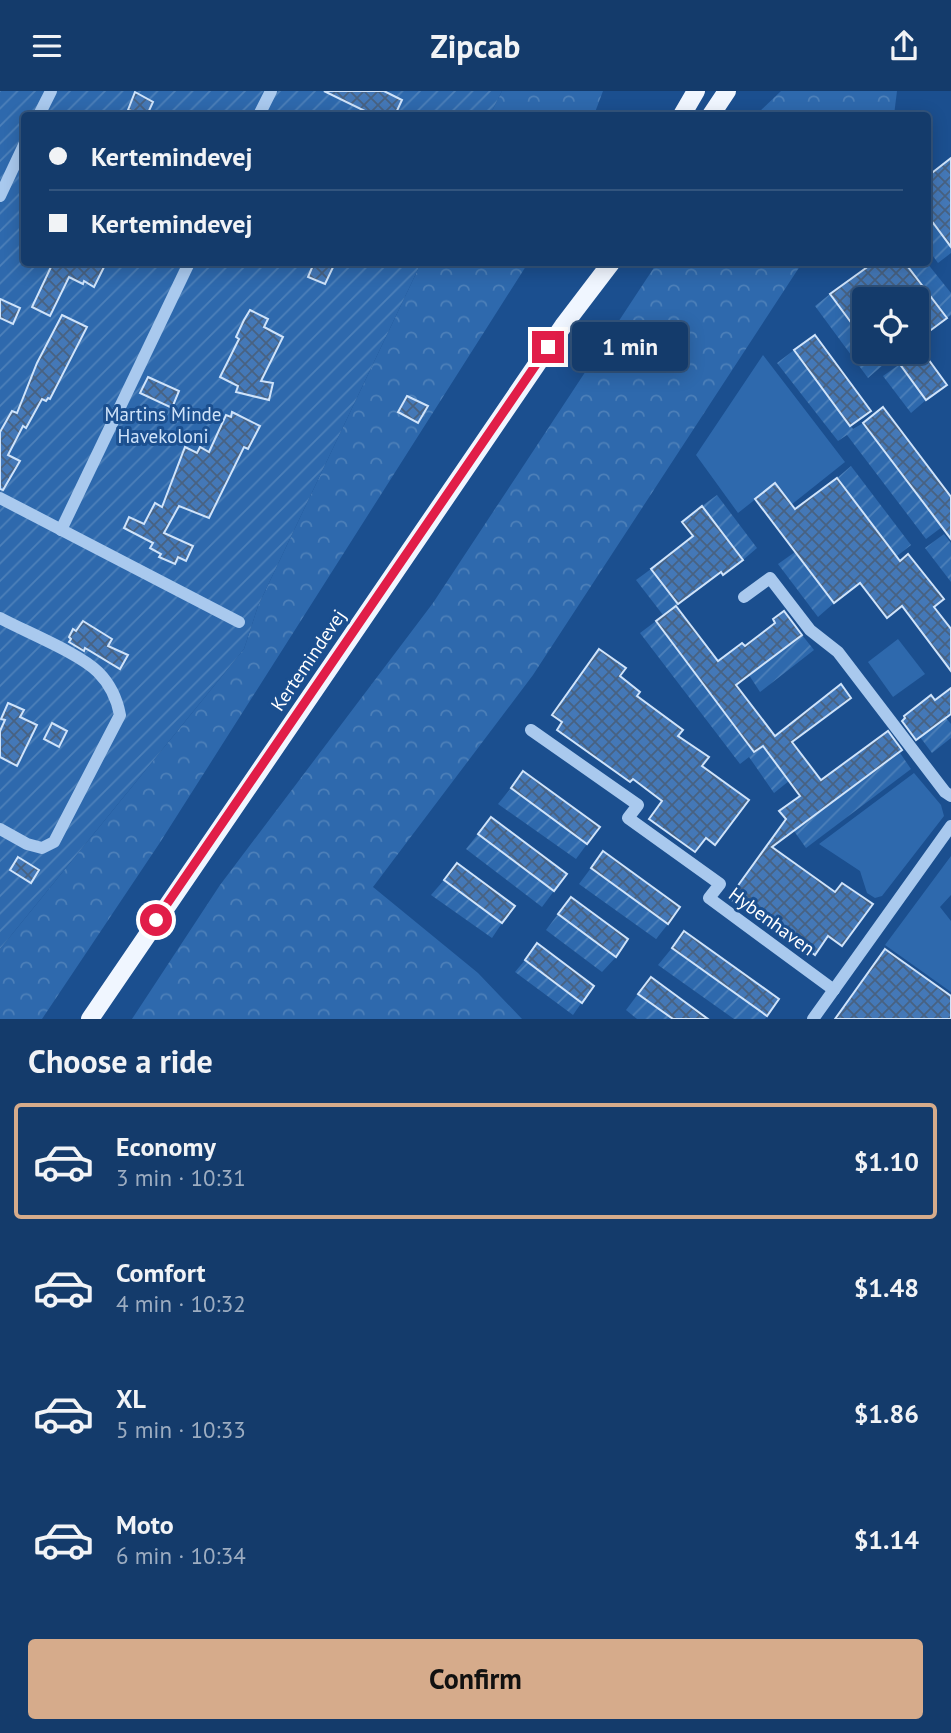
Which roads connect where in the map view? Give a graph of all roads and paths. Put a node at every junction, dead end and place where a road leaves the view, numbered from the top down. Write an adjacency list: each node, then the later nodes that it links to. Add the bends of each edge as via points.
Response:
1 (51, 91): 5 (street)
2 (271, 91): 6 (street)
3 (696, 91): 7 (main road)
4 (727, 91): 8 (main road)
5 (40, 112)
6 (260, 112)
7 (684, 112)
8 (713, 112)
9 (21, 151): 10 (street)
10 (0, 196)
11 (188, 266): 16 (street)
12 (597, 266): 14 (main road, Kertemindevej)
13 (609, 266): 14 (main road, Kertemindevej)
14 (563, 326): 25 (main road, Kertemindevej)
15 (0, 498): 16 (street)
16 (61, 530): 19 (street)
17 (744, 597): 21 (street, via 770,578 810,630 838,652)
18 (0, 618): 23 (street, via 98,672 117,698 120,715 54,842 43,848)
19 (239, 622)
20 (531, 730): 24 (street, Hybenhaven, via 638,805 628,818 720,884 709,898)
21 (951, 796)
22 (951, 826): 24 (street)
23 (0, 829)
24 (834, 991): 26 (street)
25 (90, 1019)
26 (813, 1019)

